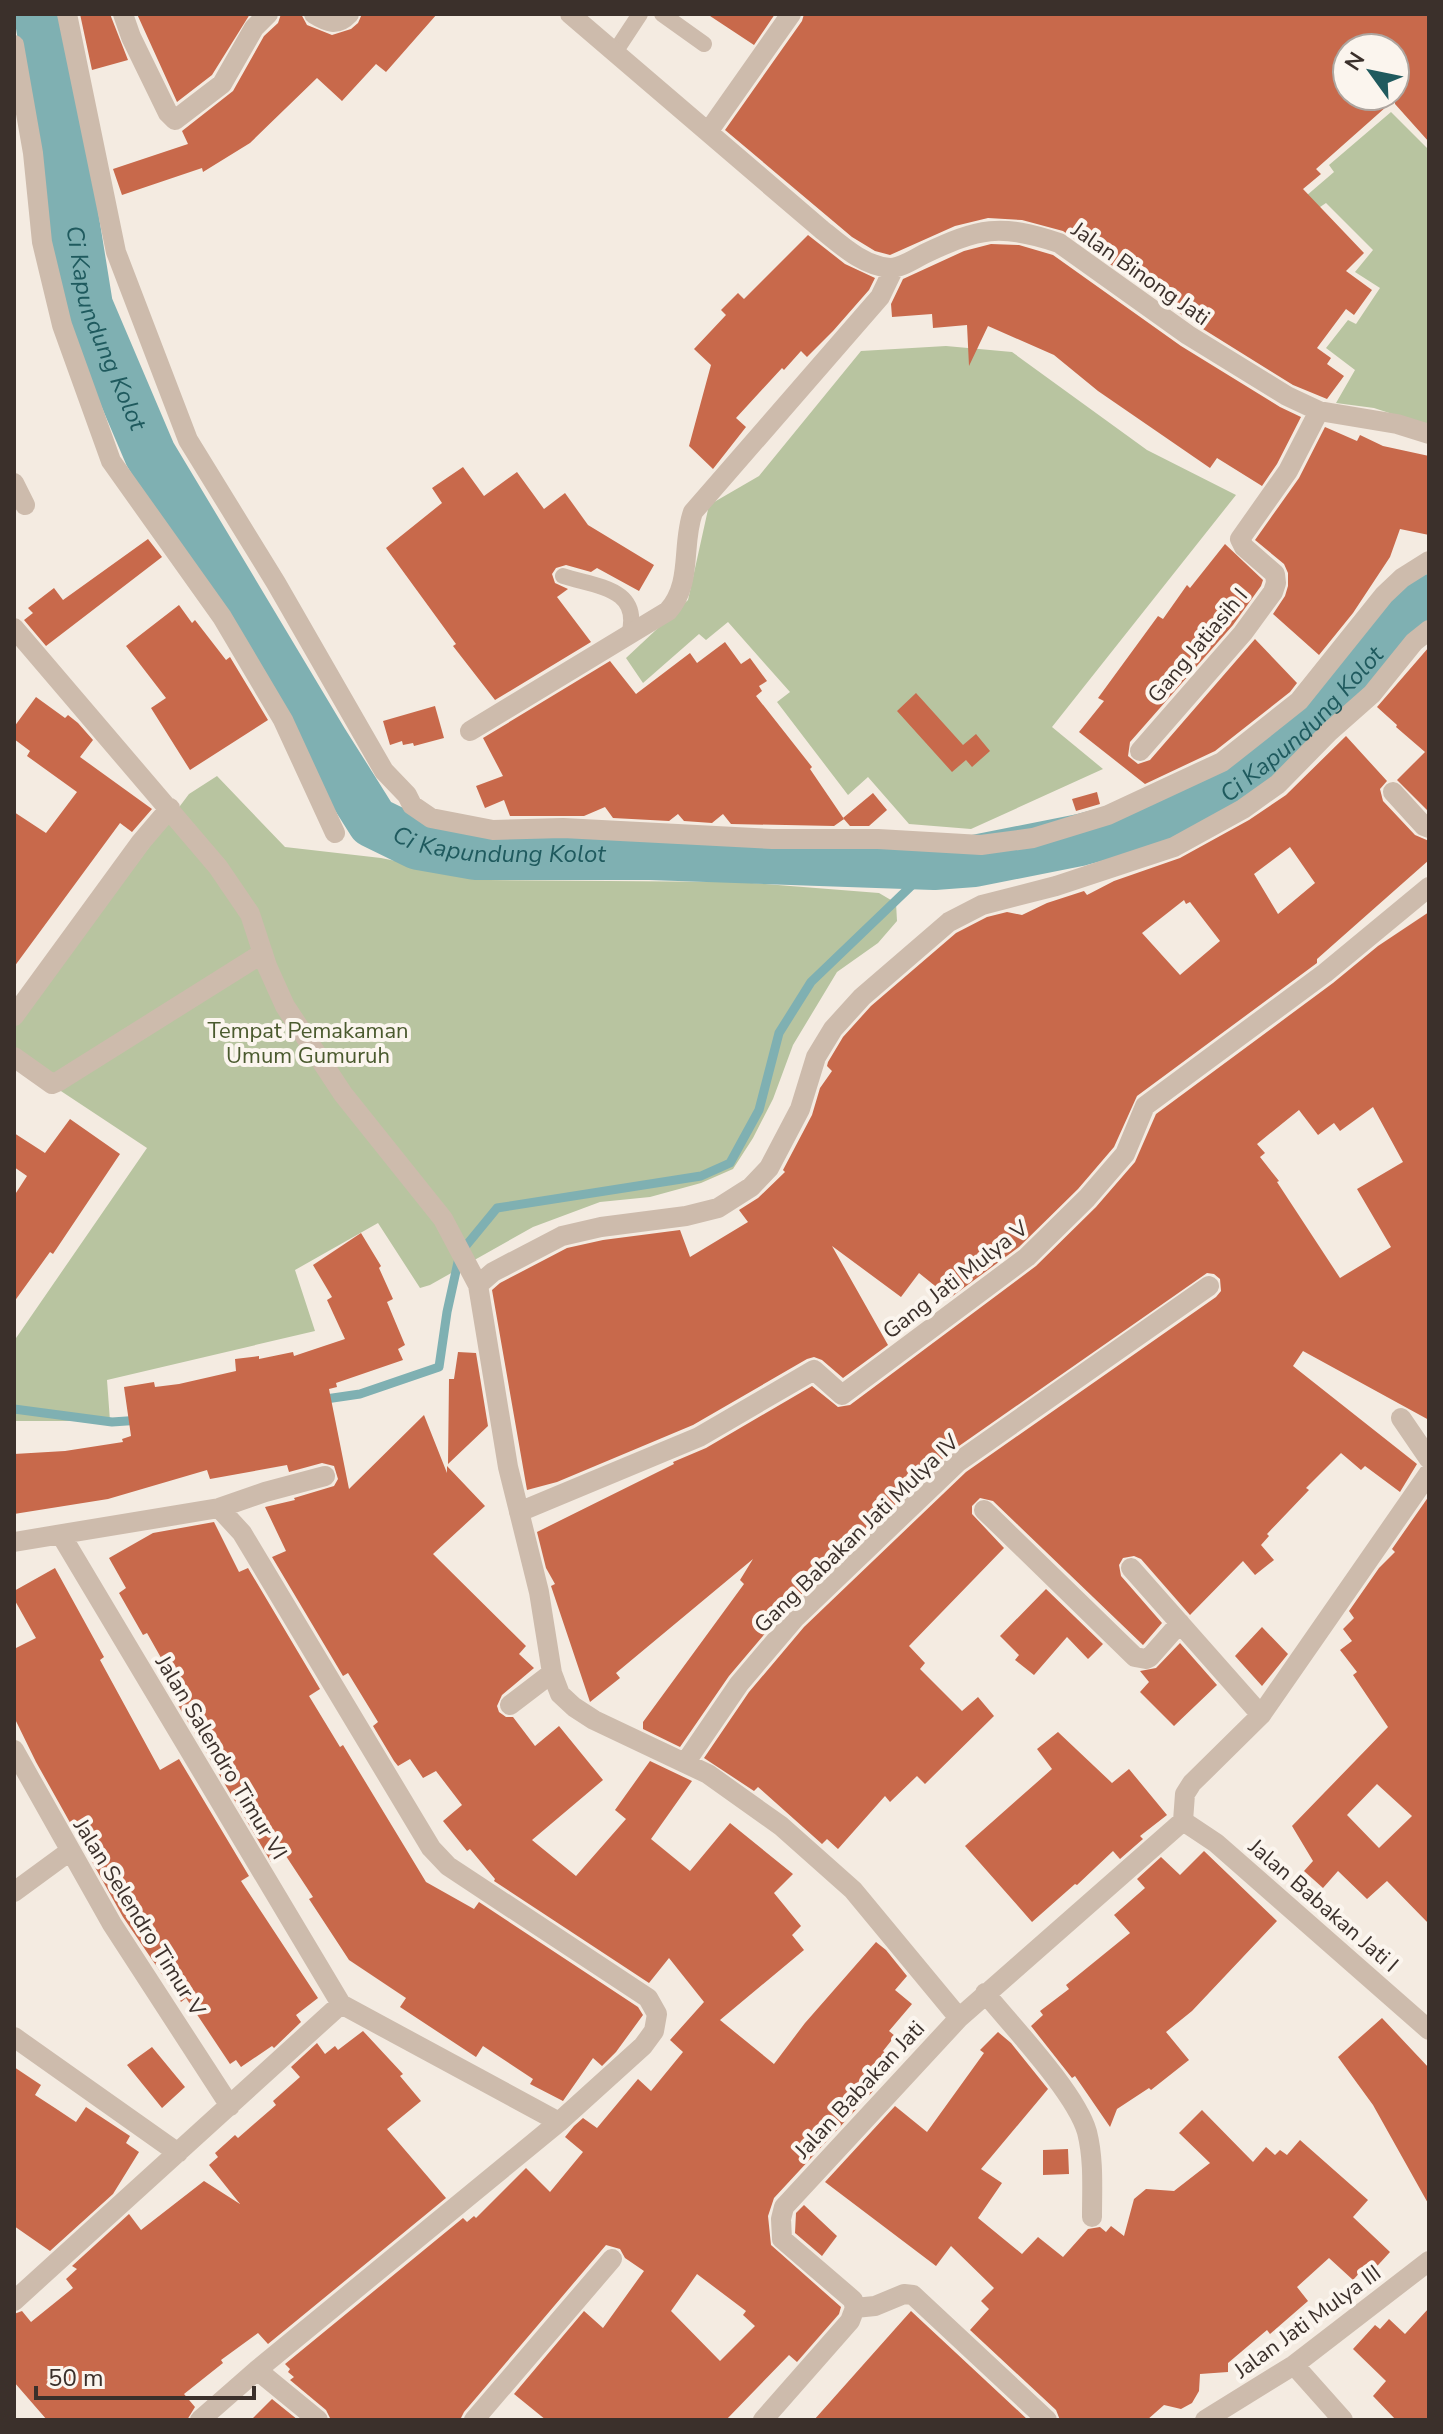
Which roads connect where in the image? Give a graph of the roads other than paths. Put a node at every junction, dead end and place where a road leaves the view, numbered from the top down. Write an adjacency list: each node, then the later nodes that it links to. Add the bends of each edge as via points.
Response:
1 (67, 14): 19 (street, via 116,252 188,440 384,771 412,805 431,818 493,830 563,828 981,845 1033,838 1136,804 1222,762 1299,701 1384,595)
2 (123, 14): 3 (street, via 175,120 222,84 254,28)
3 (268, 14)
4 (314, 14): 5 (street, via 333,23)
5 (349, 14)
6 (570, 14): 12 (street)
7 (640, 14): 12 (lane)
8 (662, 14): 10 (lane)
9 (791, 14): 13 (street)
10 (704, 44)
11 (14, 45): 29 (street, via 42,242 62,325 111,461 222,617 283,720)
12 (615, 52): 13 (street)
13 (708, 132): 14 (street, via 853,254)
14 (894, 268): 15 (street, Jalan Binong Jati, via 973,232 1005,229 1059,243 1188,335); 22 (street, via 880,297 693,512 678,599)
15 (1319, 411): 16 (street, Jalan Binong Jati); 25 (street, Gang Jatiasih I, via 1288,471 1240,539 1275,574 1273,592)
16 (1429, 434)
17 (14, 483): 18 (street)
18 (25, 505)
19 (1429, 561)
20 (563, 576): 22 (lane, via 621,595 633,620)
21 (1429, 630): 34 (street, via 1372,694 1278,784 1243,809 1174,847 982,905 949,922 833,1029 816,1057 800,1109 769,1168 751,1187 718,1208 562,1236)
22 (629, 635): 24 (street)
23 (18, 643): 27 (street)
24 (470, 731)
25 (1140, 751)
26 (1393, 792): 28 (street)
27 (170, 808): 31 (street, via 250,914); 32 (street)
28 (1429, 828)
29 (335, 833)
30 (1429, 887): 42 (street, Gang Jati Mulya V, via 1325,973 1145,1106 1125,1154 1027,1257 842,1395 814,1370 699,1437)
31 (263, 953): 33 (street, via 52,1084); 34 (street, via 285,1006 343,1094 443,1219)
32 (14, 1016)
33 (14, 1057)
34 (474, 1278): 42 (street)
35 (1209, 1286): 51 (street, Gang Babakan Jati Mulya IV, via 958,1462 795,1618 739,1684)
36 (1401, 1418): 37 (street)
37 (1429, 1459)
38 (1429, 1473): 49 (street)
39 (325, 1476): 40 (street)
40 (219, 1508): 43 (street); 61 (street, via 242,1533 431,1848 448,1866 648,1998 657,2014 654,2031 643,2046)
41 (984, 1510): 46 (street, via 1135,1657 1150,1657)
42 (519, 1512): 47 (street)
43 (61, 1535): 44 (street); 56 (street, Jalan Salendro Timur VI)
44 (14, 1542)
45 (1131, 1568): 46 (street)
46 (1180, 1623): 49 (street)
47 (552, 1673): 48 (street); 51 (street, via 560,1694 574,1707)
48 (510, 1705)
49 (1261, 1715): 52 (street, via 1192,1783 1185,1794)
50 (14, 1750): 53 (street, Jalan Selendro Timur V)
51 (685, 1763): 57 (street, via 781,1826 853,1890)
52 (1183, 1821): 55 (street, Jalan Babakan Jati); 58 (street, Jalan Babakan Jati I)
53 (70, 1851): 54 (street); 60 (street, Jalan Selendro Timur V)
54 (14, 1892)
55 (985, 1993): 57 (street, Jalan Babakan Jati); 63 (street, via 1081,2118 1092,2154)
56 (341, 2004): 60 (street); 61 (street)
57 (959, 2018): 67 (street, Jalan Babakan Jati, via 784,2207 781,2233 786,2246 853,2300)
58 (1426, 2021)
59 (14, 2037): 62 (street)
60 (230, 2106): 62 (street)
61 (559, 2122): 69 (street)
62 (178, 2153): 66 (street)
63 (1092, 2217)
64 (612, 2259): 73 (street)
65 (1429, 2261): 68 (street, Jalan Jati Mulya III)
66 (19, 2290)
67 (855, 2308): 74 (street, via 850,2321); 75 (street, via 913,2295)
68 (1294, 2365): 70 (street, Jalan Jati Mulya III); 76 (street)
69 (257, 2370): 71 (street); 72 (street)
70 (1209, 2419)
71 (200, 2420)
72 (318, 2420)
73 (474, 2420)
74 (763, 2420)
75 (1047, 2420)
76 (1343, 2420)

